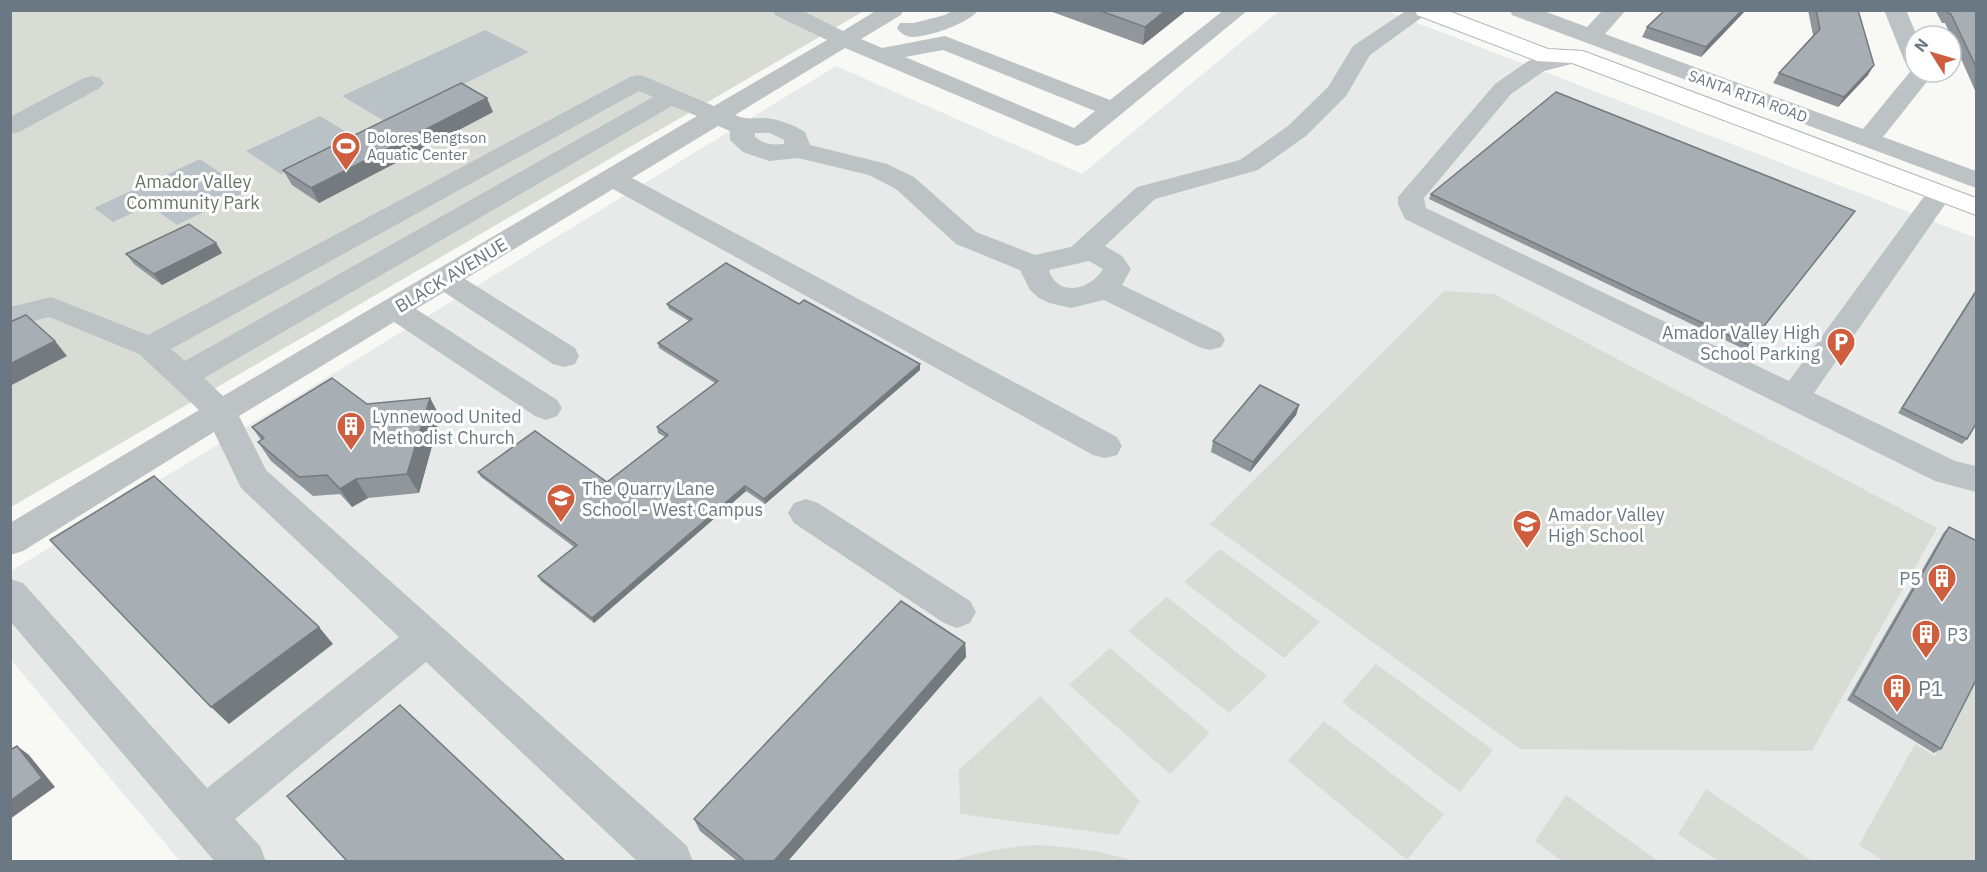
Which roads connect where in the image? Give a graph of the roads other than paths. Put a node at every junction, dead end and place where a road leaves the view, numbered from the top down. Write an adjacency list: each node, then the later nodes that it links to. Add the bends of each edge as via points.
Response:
1 (783, 10): 12 (street)
2 (944, 10): 10 (street, BLACK AVENUE)
3 (968, 10): 10 (street, via 954,20)
4 (1238, 10): 18 (street)
5 (1423, 10): 13 (main road, SANTA RITA ROAD, via 1545,56); 26 (street, via 1361,51 1338,91 1297,131 1249,165 1146,193)
6 (1477, 10): 13 (main road, SANTA RITA ROAD)
7 (1520, 10): 13 (street, SANTA RITA ROAD)
8 (1616, 10): 13 (street)
9 (1895, 10): 11 (street)
10 (896, 19): 12 (street, BLACK AVENUE)
11 (1903, 30)
12 (844, 40): 14 (street); 19 (street, BLACK AVENUE)
13 (1583, 46): 21 (street, SANTA RITA ROAD); 24 (main road, SANTA RITA ROAD); 36 (street, via 1536,66 1503,89 1411,197 1415,213)
14 (880, 55): 18 (street, via 945,43); 18 (street, via 1077,138)
15 (92, 83): 20 (street)
16 (1913, 84): 21 (street)
17 (672, 96): 19 (street); 33 (street, via 638,82); 35 (street)
18 (1113, 110)
19 (730, 122): 22 (street, BLACK AVENUE); 27 (street, via 743,140 769,153 798,150 878,169 905,183 966,238)
20 (10, 127)
21 (1867, 140): 23 (street, SANTA RITA ROAD)
22 (614, 178): 28 (street, BLACK AVENUE); 39 (street)
23 (1977, 180)
24 (1940, 193): 25 (main road, SANTA RITA ROAD); 36 (street)
25 (1977, 207)
26 (1088, 248): 27 (street, via 1080,254); 29 (street, via 1118,269 1113,281)
27 (1034, 265): 29 (street, via 1038,281 1061,296 1083,298)
28 (445, 279): 30 (street, BLACK AVENUE); 34 (street)
29 (1104, 288): 32 (street)
30 (395, 309): 37 (street); 38 (street, BLACK AVENUE)
31 (10, 317): 33 (street, via 51,307)
32 (1210, 340)
33 (150, 347): 35 (street)
34 (564, 356)
35 (183, 376): 38 (street)
36 (1794, 398): 40 (street, via 1947,472)
37 (546, 408)
38 (220, 412): 42 (street, BLACK AVENUE); 45 (street, via 253,479)
39 (1105, 446)
40 (1977, 479)
41 (806, 513): 44 (street)
42 (10, 541)
43 (10, 594): 46 (street)
44 (957, 612)
45 (427, 638): 46 (street); 48 (street)
46 (205, 816): 47 (street)
47 (244, 861)
48 (671, 861)

